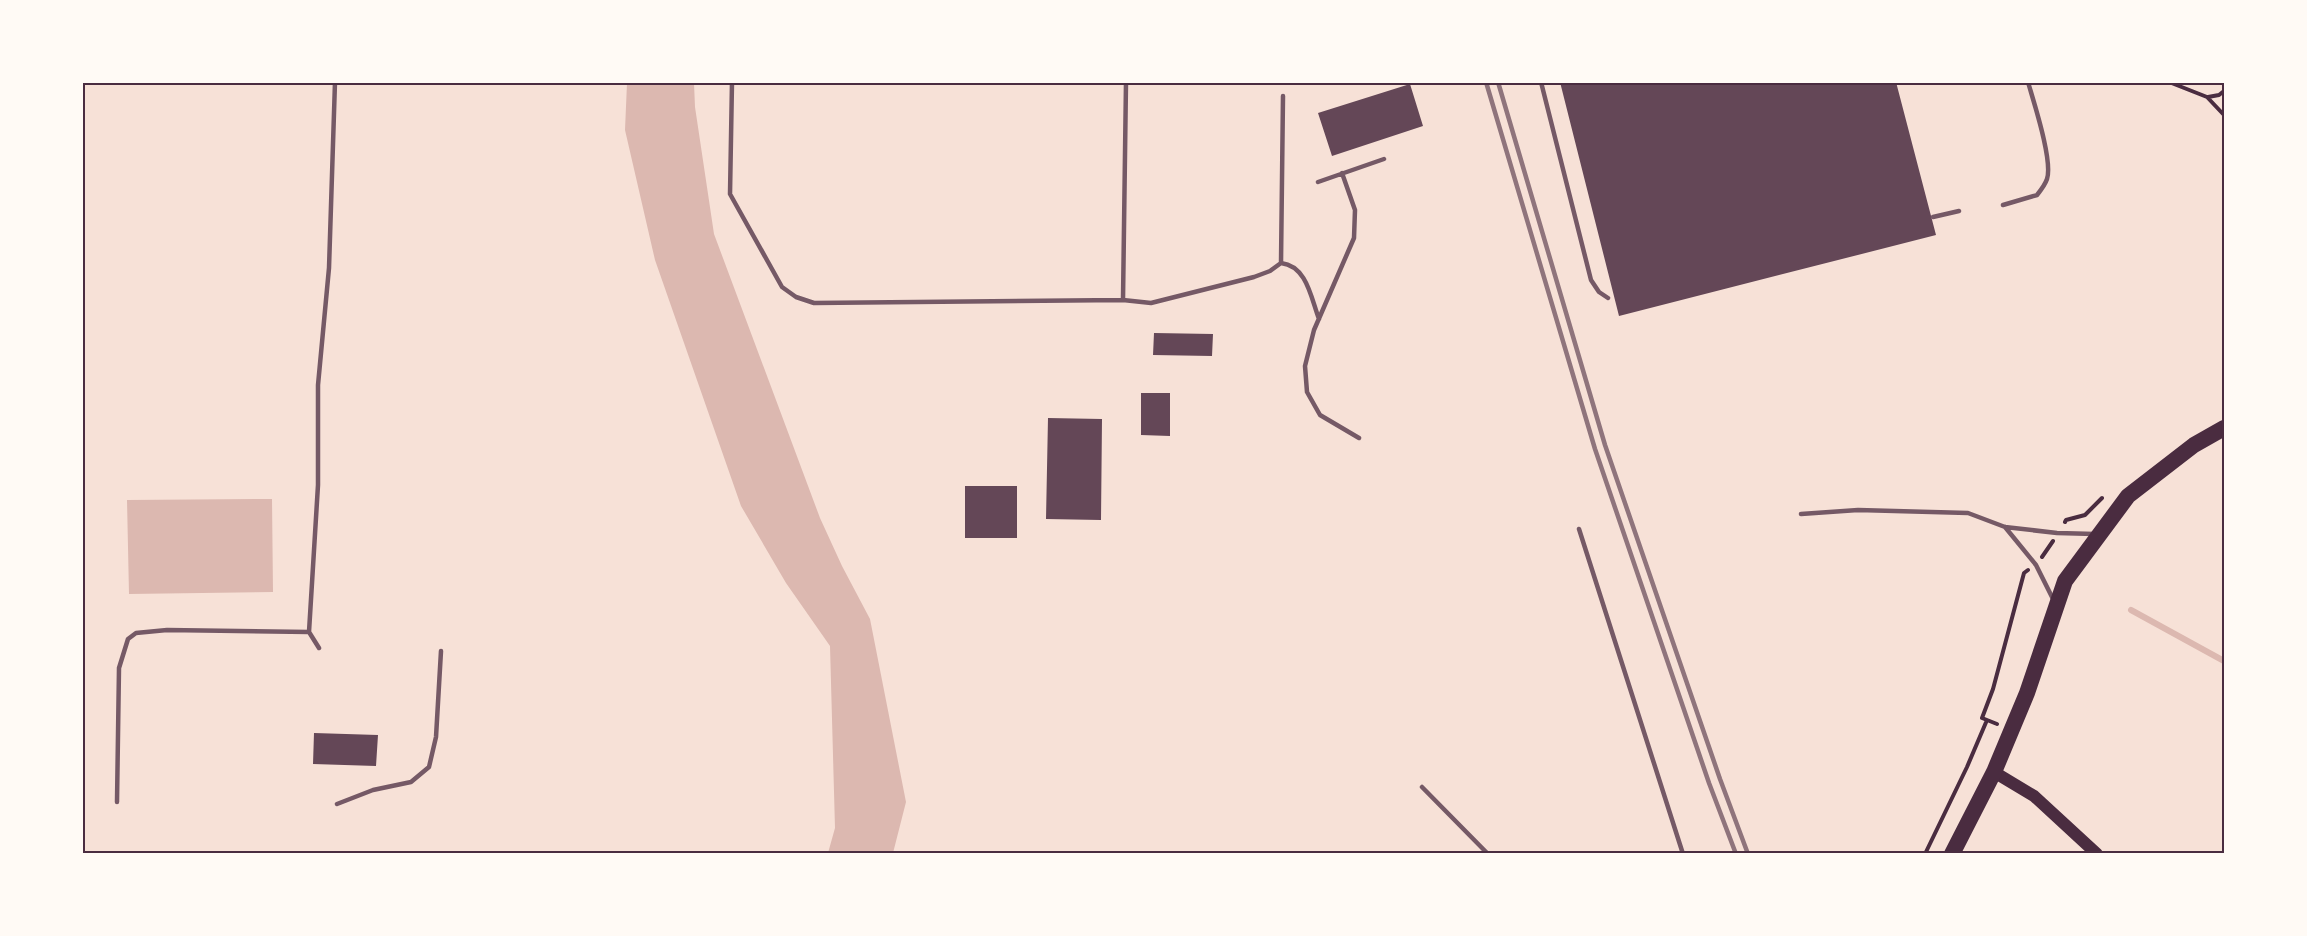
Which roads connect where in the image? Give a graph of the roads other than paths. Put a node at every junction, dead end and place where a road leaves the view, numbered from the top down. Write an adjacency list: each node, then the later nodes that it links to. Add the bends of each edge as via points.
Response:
1 (335, 82): 24 (lane)
2 (732, 82): 15 (lane, via 730,194 782,287 796,297 814,303)
3 (1126, 82): 15 (lane)
4 (1541, 82): 14 (lane, via 1591,280)
5 (2028, 82): 10 (lane, via 2049,167 2048,178 2037,195)
6 (1283, 96): 13 (lane)
7 (1384, 159): 8 (lane)
8 (1342, 173): 9 (lane); 16 (lane, via 1355,210 1354,238)
9 (1318, 182)
10 (2004, 205)
11 (1959, 211): 12 (lane)
12 (1933, 217)
13 (1281, 264): 15 (lane, via 1254,277 1151,303); 16 (lane, via 1291,264 1302,273)
14 (1608, 298)
15 (1123, 300)
16 (1319, 319): 18 (lane, via 1305,366 1307,392 1320,416)
17 (2224, 428): 22 (highway, via 2194,445 2128,496)
18 (1359, 438)
19 (1801, 514): 20 (lane, via 1858,510 1968,513)
20 (2005, 527): 22 (lane); 23 (lane, via 2036,565)
21 (1579, 529): 32 (lane)
22 (2100, 534): 23 (highway, via 2065,581)
23 (2056, 607): 27 (highway, via 2027,693)
24 (309, 632): 25 (lane); 29 (lane, via 167,630 136,633 128,639 120,668)
25 (320, 648)
26 (441, 651): 30 (lane, via 436,737 429,767 411,782 373,790)
27 (1994, 772): 33 (highway); 34 (main road, via 2034,796)
28 (1422, 787): 31 (lane)
29 (117, 802)
30 (337, 804)
31 (1488, 854)
32 (1683, 854)
33 (1952, 854)
34 (2097, 854)

